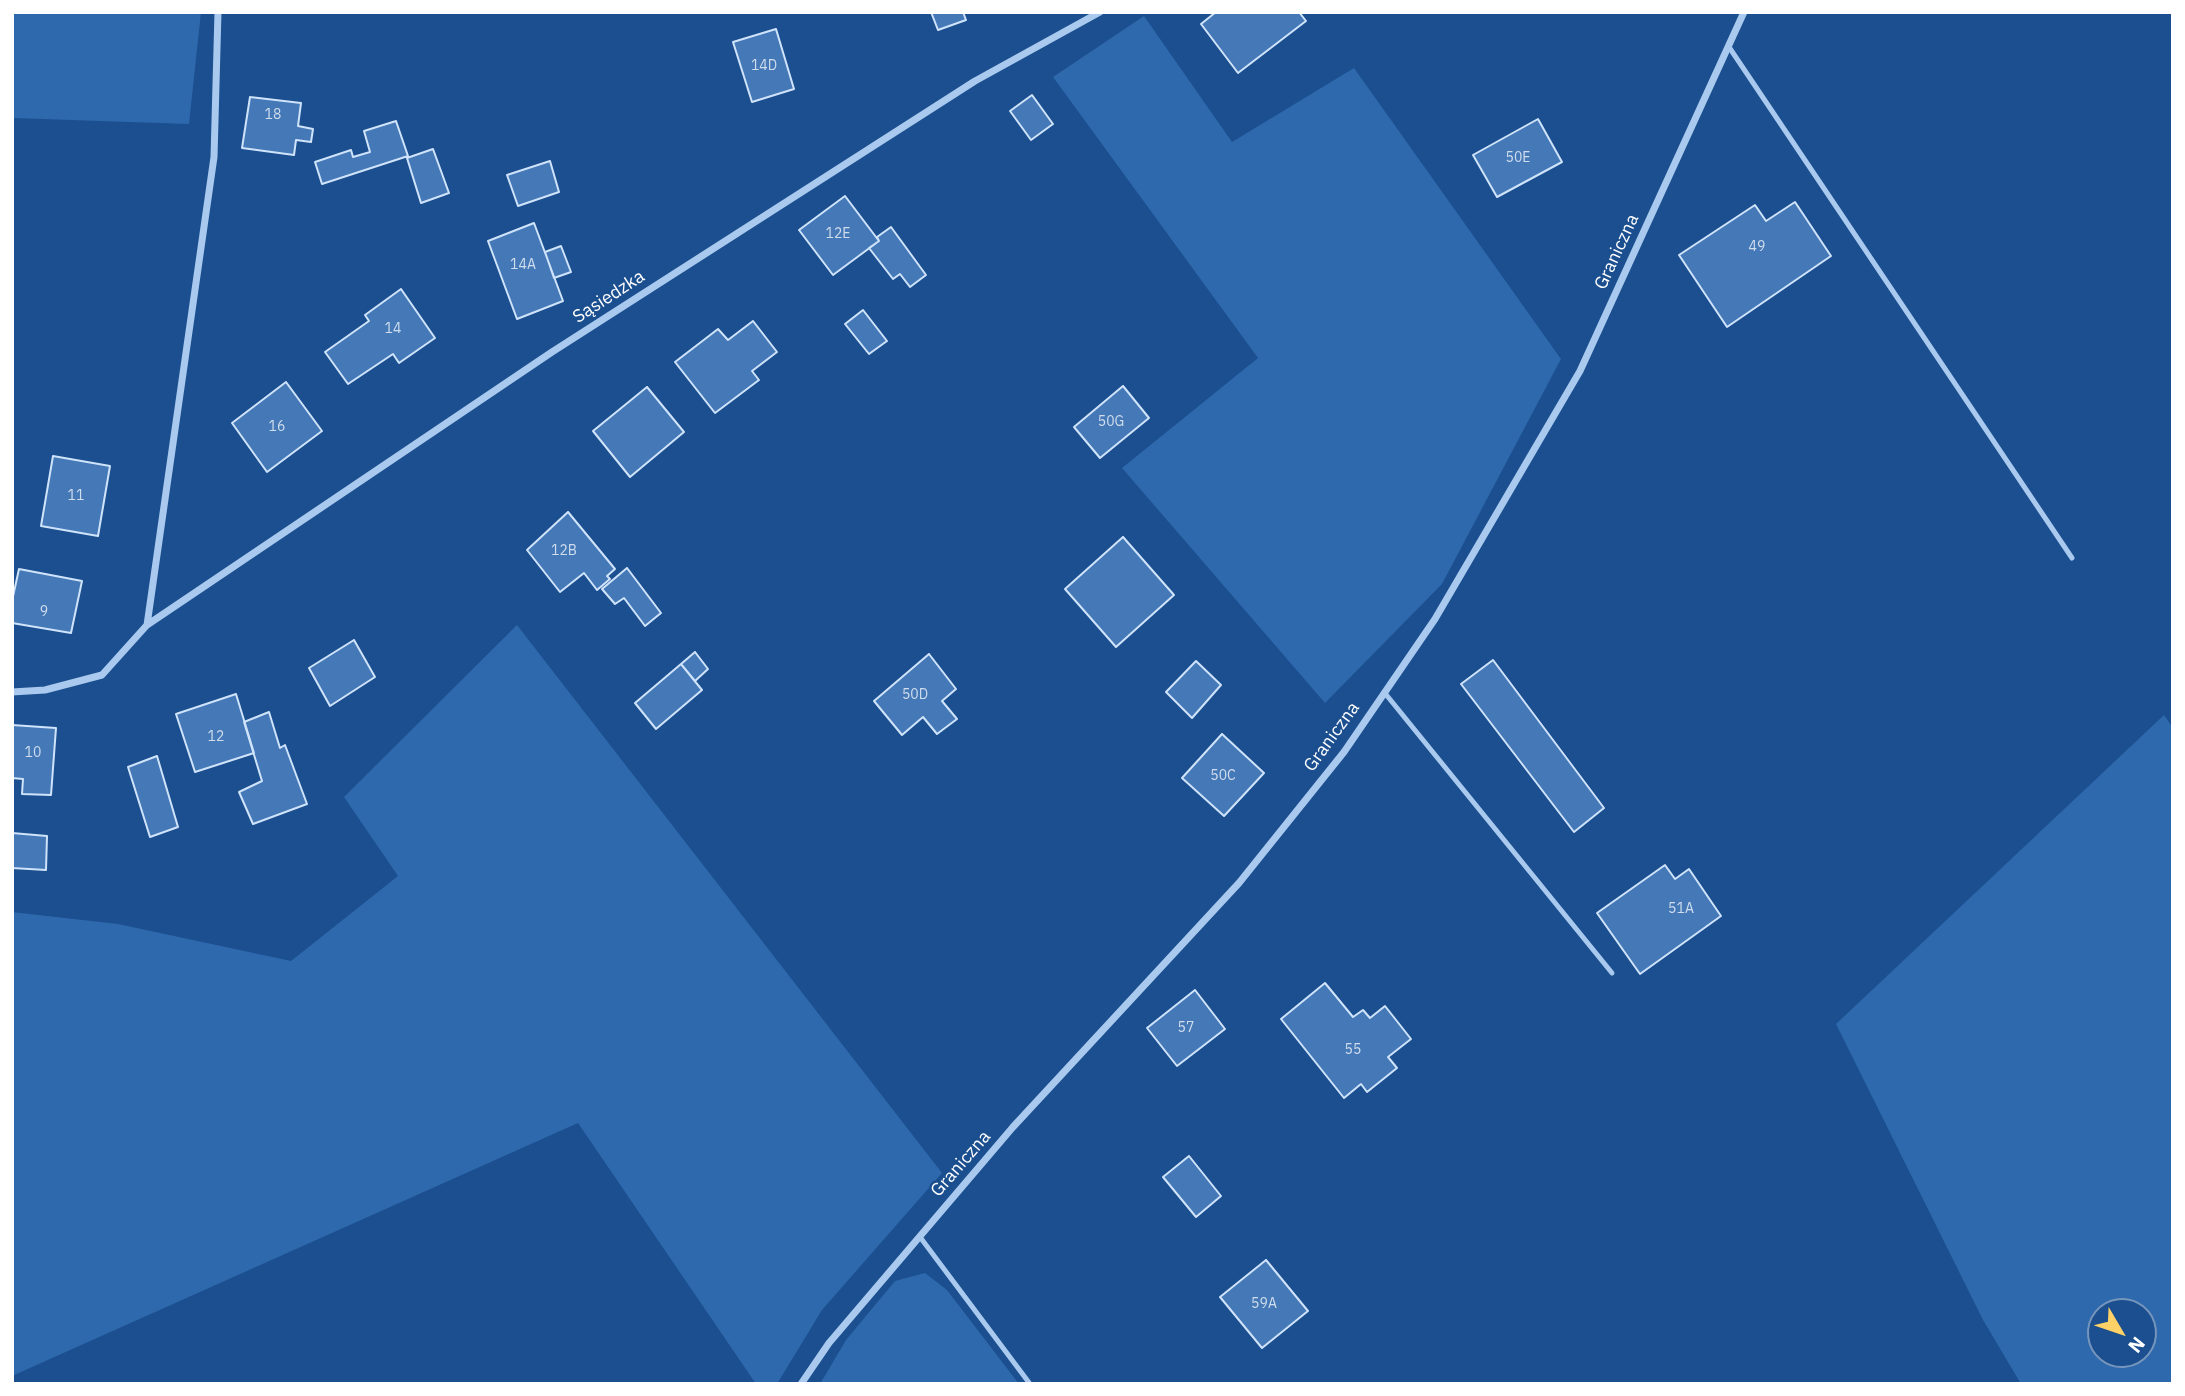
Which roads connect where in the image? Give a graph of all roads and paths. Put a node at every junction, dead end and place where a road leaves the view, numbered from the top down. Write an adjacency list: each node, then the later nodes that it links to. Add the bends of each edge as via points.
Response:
1 (218, 12): 6 (street, via 214,157)
2 (1100, 12): 6 (street, Sąsiedzka, via 975,81 552,352)
3 (1744, 12): 4 (street, Graniczna)
4 (1729, 47): 5 (lane); 8 (street, Graniczna, via 1580,371 1435,619)
5 (2072, 558)
6 (147, 625): 7 (street, Sąsiedzka, via 102,675 45,690)
7 (12, 692)
8 (1384, 692): 9 (lane); 10 (street, Graniczna, via 1343,752 1239,883 1013,1127)
9 (1612, 973)
10 (920, 1237): 11 (street, Graniczna, via 829,1342); 12 (lane)
11 (802, 1384)
12 (1030, 1384)

